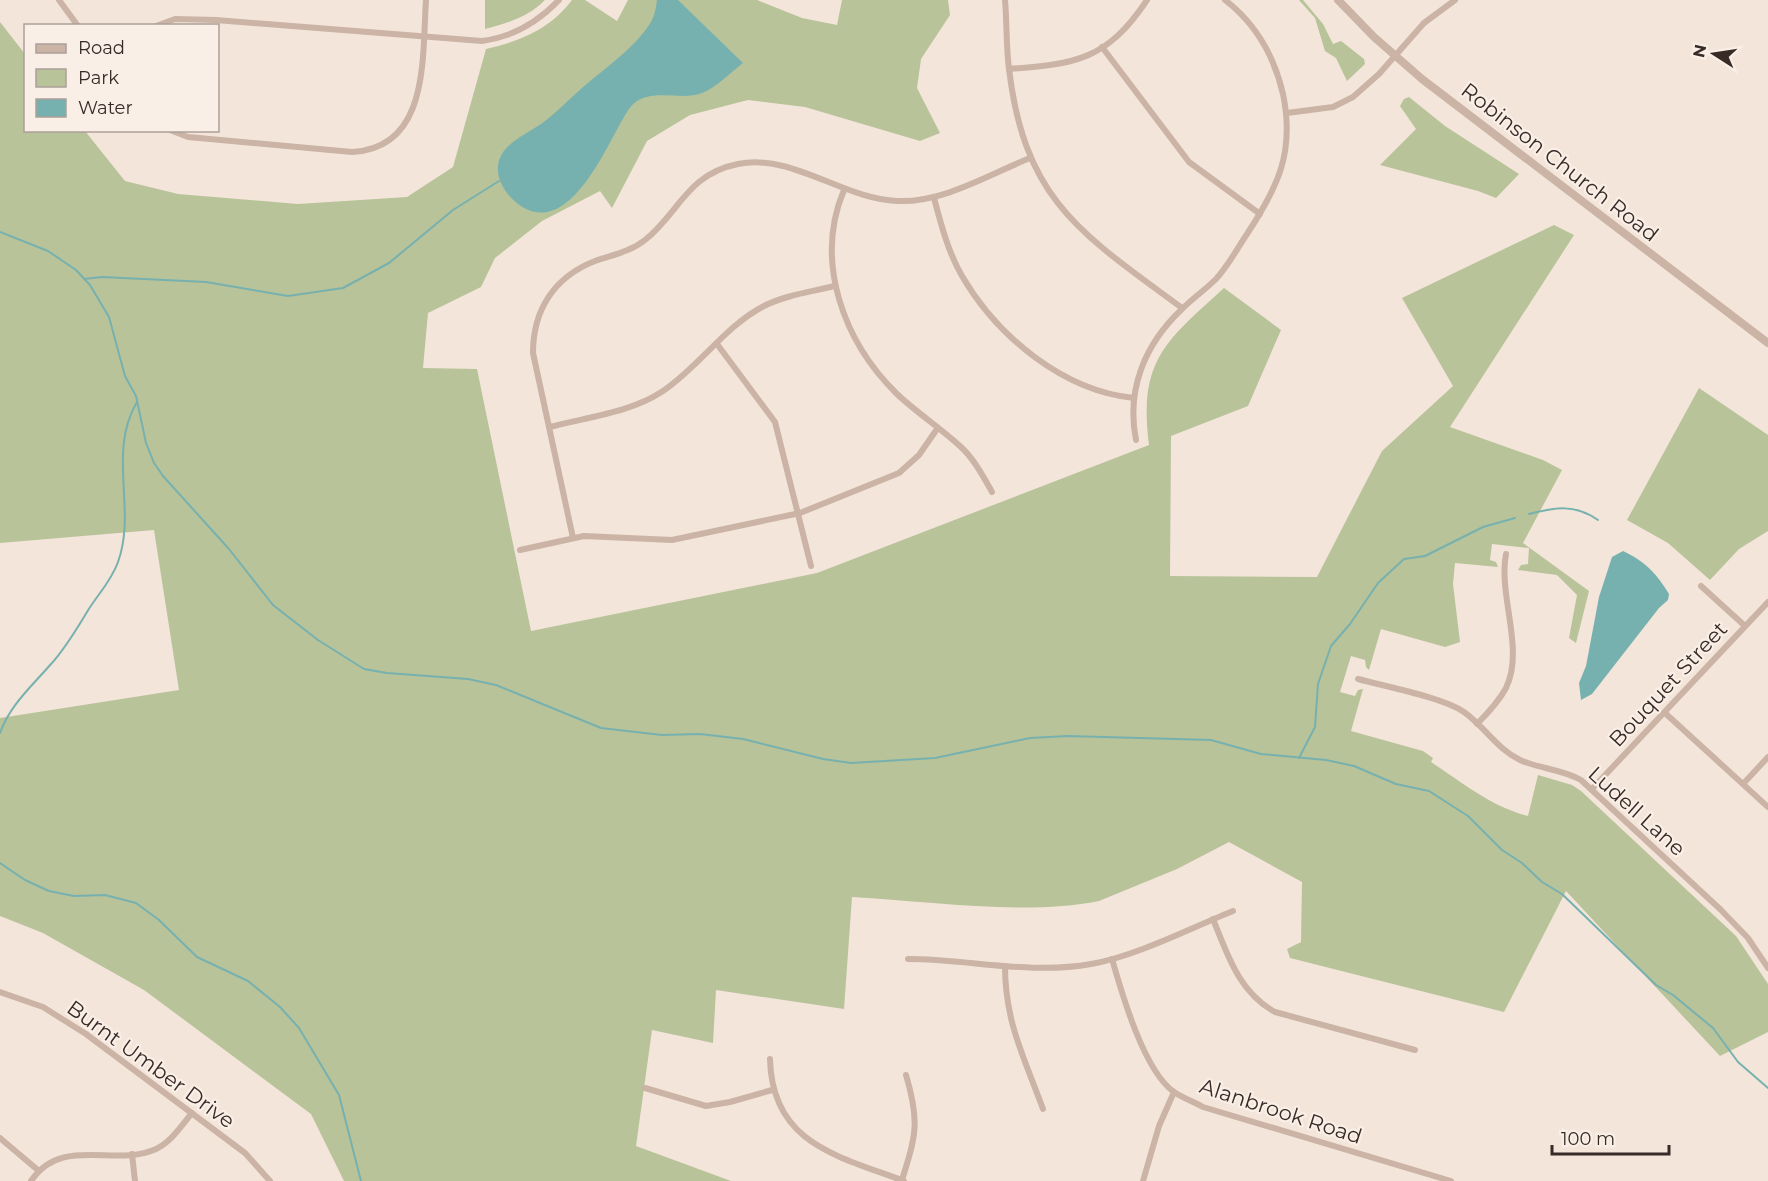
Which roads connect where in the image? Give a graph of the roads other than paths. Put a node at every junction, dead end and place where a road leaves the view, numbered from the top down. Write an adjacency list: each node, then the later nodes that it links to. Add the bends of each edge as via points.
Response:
1 (59, 0): 9 (street)
2 (426, 0): 11 (street)
3 (559, 0): 11 (street, via 543,17 504,38 482,41)
4 (1005, 0): 14 (street)
5 (1147, 0): 12 (street, via 1120,33)
6 (1225, 0): 15 (street, via 1247,20 1269,52)
7 (1338, 0): 13 (street, Robinson Church Road)
8 (1455, 0): 13 (street, via 1424,24)
9 (77, 24)
10 (161, 24): 11 (street, via 175,19 216,20)
11 (423, 37): 16 (street, via 416,104 399,134 379,146 352,152 188,137)
12 (1102, 47): 14 (street, via 1065,64); 20 (street, via 1189,162)
13 (1395, 56): 15 (street, via 1364,89 1344,102 1321,110); 24 (street, Robinson Church Road)
14 (1009, 69): 17 (street)
15 (1287, 113): 20 (street, via 1285,158 1279,179)
16 (175, 132)
17 (1030, 158): 19 (street); 22 (street, via 1072,222)
18 (844, 190): 19 (street, via 898,201); 21 (street, via 831,230); 26 (street, via 761,162 724,168 688,190 639,244 583,266 558,283 541,310 533,336 533,353)
19 (934, 198): 25 (street, via 957,265 990,316 1029,352 1057,370 1111,396)
20 (1260, 214): 22 (street, via 1217,278)
21 (834, 286): 23 (street, via 764,306); 27 (street, via 875,369)
22 (1182, 308): 25 (street, via 1152,344 1141,366)
23 (717, 344): 26 (street, via 685,374 642,403); 30 (street, via 775,422)
24 (1768, 344)
25 (1134, 398): 28 (street, via 1132,423)
26 (550, 427): 31 (street)
27 (937, 429): 29 (street, via 961,447); 30 (street, via 919,455 899,473)
28 (1136, 440)
29 (992, 492)
30 (800, 513): 31 (street, via 672,540); 34 (street)
31 (573, 538): 32 (street)
32 (520, 550)
33 (1506, 554): 40 (street, via 1510,677 1495,705)
34 (811, 566)
35 (1701, 586): 37 (street)
36 (1768, 602): 37 (street, Bouquet Street)
37 (1745, 626): 39 (street, Bouquet Street)
38 (1358, 679): 40 (street, Ludell Lane, via 1448,705)
39 (1665, 712): 42 (street); 43 (street, Bouquet Street)
40 (1477, 724): 43 (street, Ludell Lane, via 1521,761 1569,773)
41 (1768, 757): 42 (street)
42 (1743, 784): 44 (street)
43 (1592, 789): 50 (street, Ludell Lane, via 1721,909 1748,938)
44 (1768, 807)
45 (1233, 912): 46 (street)
46 (1213, 919): 48 (street); 52 (street, via 1240,980 1260,1004 1275,1012)
47 (908, 959): 49 (street)
48 (1112, 959): 49 (street, via 1090,965); 57 (street, Alanbrook Road, via 1137,1033 1154,1068)
49 (1005, 966): 58 (street, via 1010,1023)
50 (1768, 968)
51 (0, 992): 59 (street, Burnt Umber Drive, via 60,1016)
52 (1415, 1050)
53 (770, 1059): 56 (street)
54 (906, 1075): 66 (street, via 915,1110 916,1134)
55 (645, 1088): 56 (street, via 706,1106)
56 (772, 1090): 66 (street, via 793,1125 809,1141 830,1154)
57 (1174, 1092): 67 (street); 68 (street, Alanbrook Road, via 1203,1107)
58 (1043, 1109)
59 (192, 1113): 61 (street, via 167,1142); 65 (street, Burnt Umber Drive, via 245,1153)
60 (0, 1138): 62 (street)
61 (132, 1154): 62 (street, via 66,1155); 64 (street)
62 (39, 1170): 63 (street)
63 (31, 1181)
64 (135, 1181)
65 (270, 1181)
66 (903, 1181)
67 (1143, 1181)
68 (1451, 1181)

